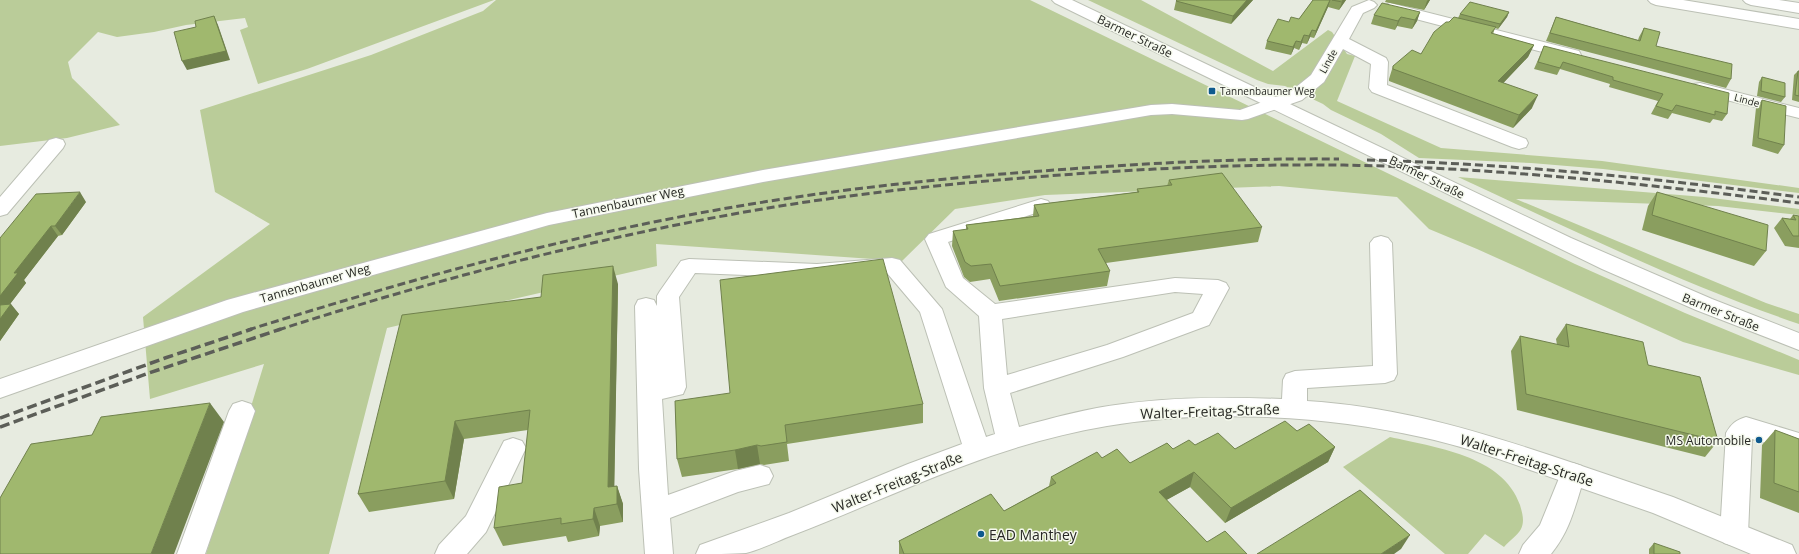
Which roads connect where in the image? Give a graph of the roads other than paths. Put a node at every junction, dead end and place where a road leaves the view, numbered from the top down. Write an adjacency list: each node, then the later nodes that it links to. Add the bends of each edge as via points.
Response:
1 (1060, 0): 11 (main road, Barmer Straße)
2 (1352, 0): 5 (main road)
3 (1656, 0): 7 (main road)
4 (1751, 0): 6 (main road)
5 (1369, 5): 8 (main road, Linde, via 1357,10); 9 (main road, via 1382,6)
6 (1799, 8)
7 (1799, 24)
8 (1339, 40): 11 (main road, Linde, via 1318,78 1296,96); 13 (main road, via 1380,62 1378,88)
9 (1591, 60)
10 (1684, 84): 12 (main road, Linde)
11 (1274, 104): 20 (main road, Barmer Straße, via 1603,261); 22 (main road, Tannenbaumer Weg, via 1250,113 1235,115 1172,109 1151,110 763,176 547,218 235,306)
12 (1799, 113)
13 (1519, 143)
14 (56, 144): 16 (main road)
15 (1041, 205): 19 (main road, via 936,239 954,282)
16 (0, 210)
17 (1381, 243): 24 (main road, via 1385,374 1295,380)
18 (646, 306): 23 (main road)
19 (990, 313): 21 (main road); 21 (main road, via 1175,285 1218,288 1201,319 1115,351)
20 (1799, 342)
21 (996, 388): 26 (main road)
22 (0, 389)
23 (649, 392): 29 (main road, via 674,387 668,296 689,266 817,271 892,264 931,309); 32 (main road)
24 (1294, 409): 26 (main road, Walter-Freitag-Straße, via 1172,409 1120,414 1076,422); 30 (main road, Walter-Freitag-Straße, via 1352,415 1423,428 1500,449)
25 (242, 411): 34 (main road)
26 (1009, 440): 29 (main road, Walter-Freitag-Straße)
27 (1799, 443): 33 (main road, via 1746,427 1738,432)
28 (513, 448): 35 (main road, via 476,524)
29 (977, 450): 37 (main road, Walter-Freitag-Straße)
30 (1573, 474): 33 (main road, Walter-Freitag-Straße, via 1663,505); 38 (main road, via 1552,532)
31 (760, 476): 32 (main road, via 735,482)
32 (655, 512): 36 (main road)
33 (1734, 534): 39 (main road, Walter-Freitag-Straße)
34 (191, 554)
35 (449, 554)
36 (659, 554)
37 (710, 554)
38 (1533, 554)
39 (1782, 554)

